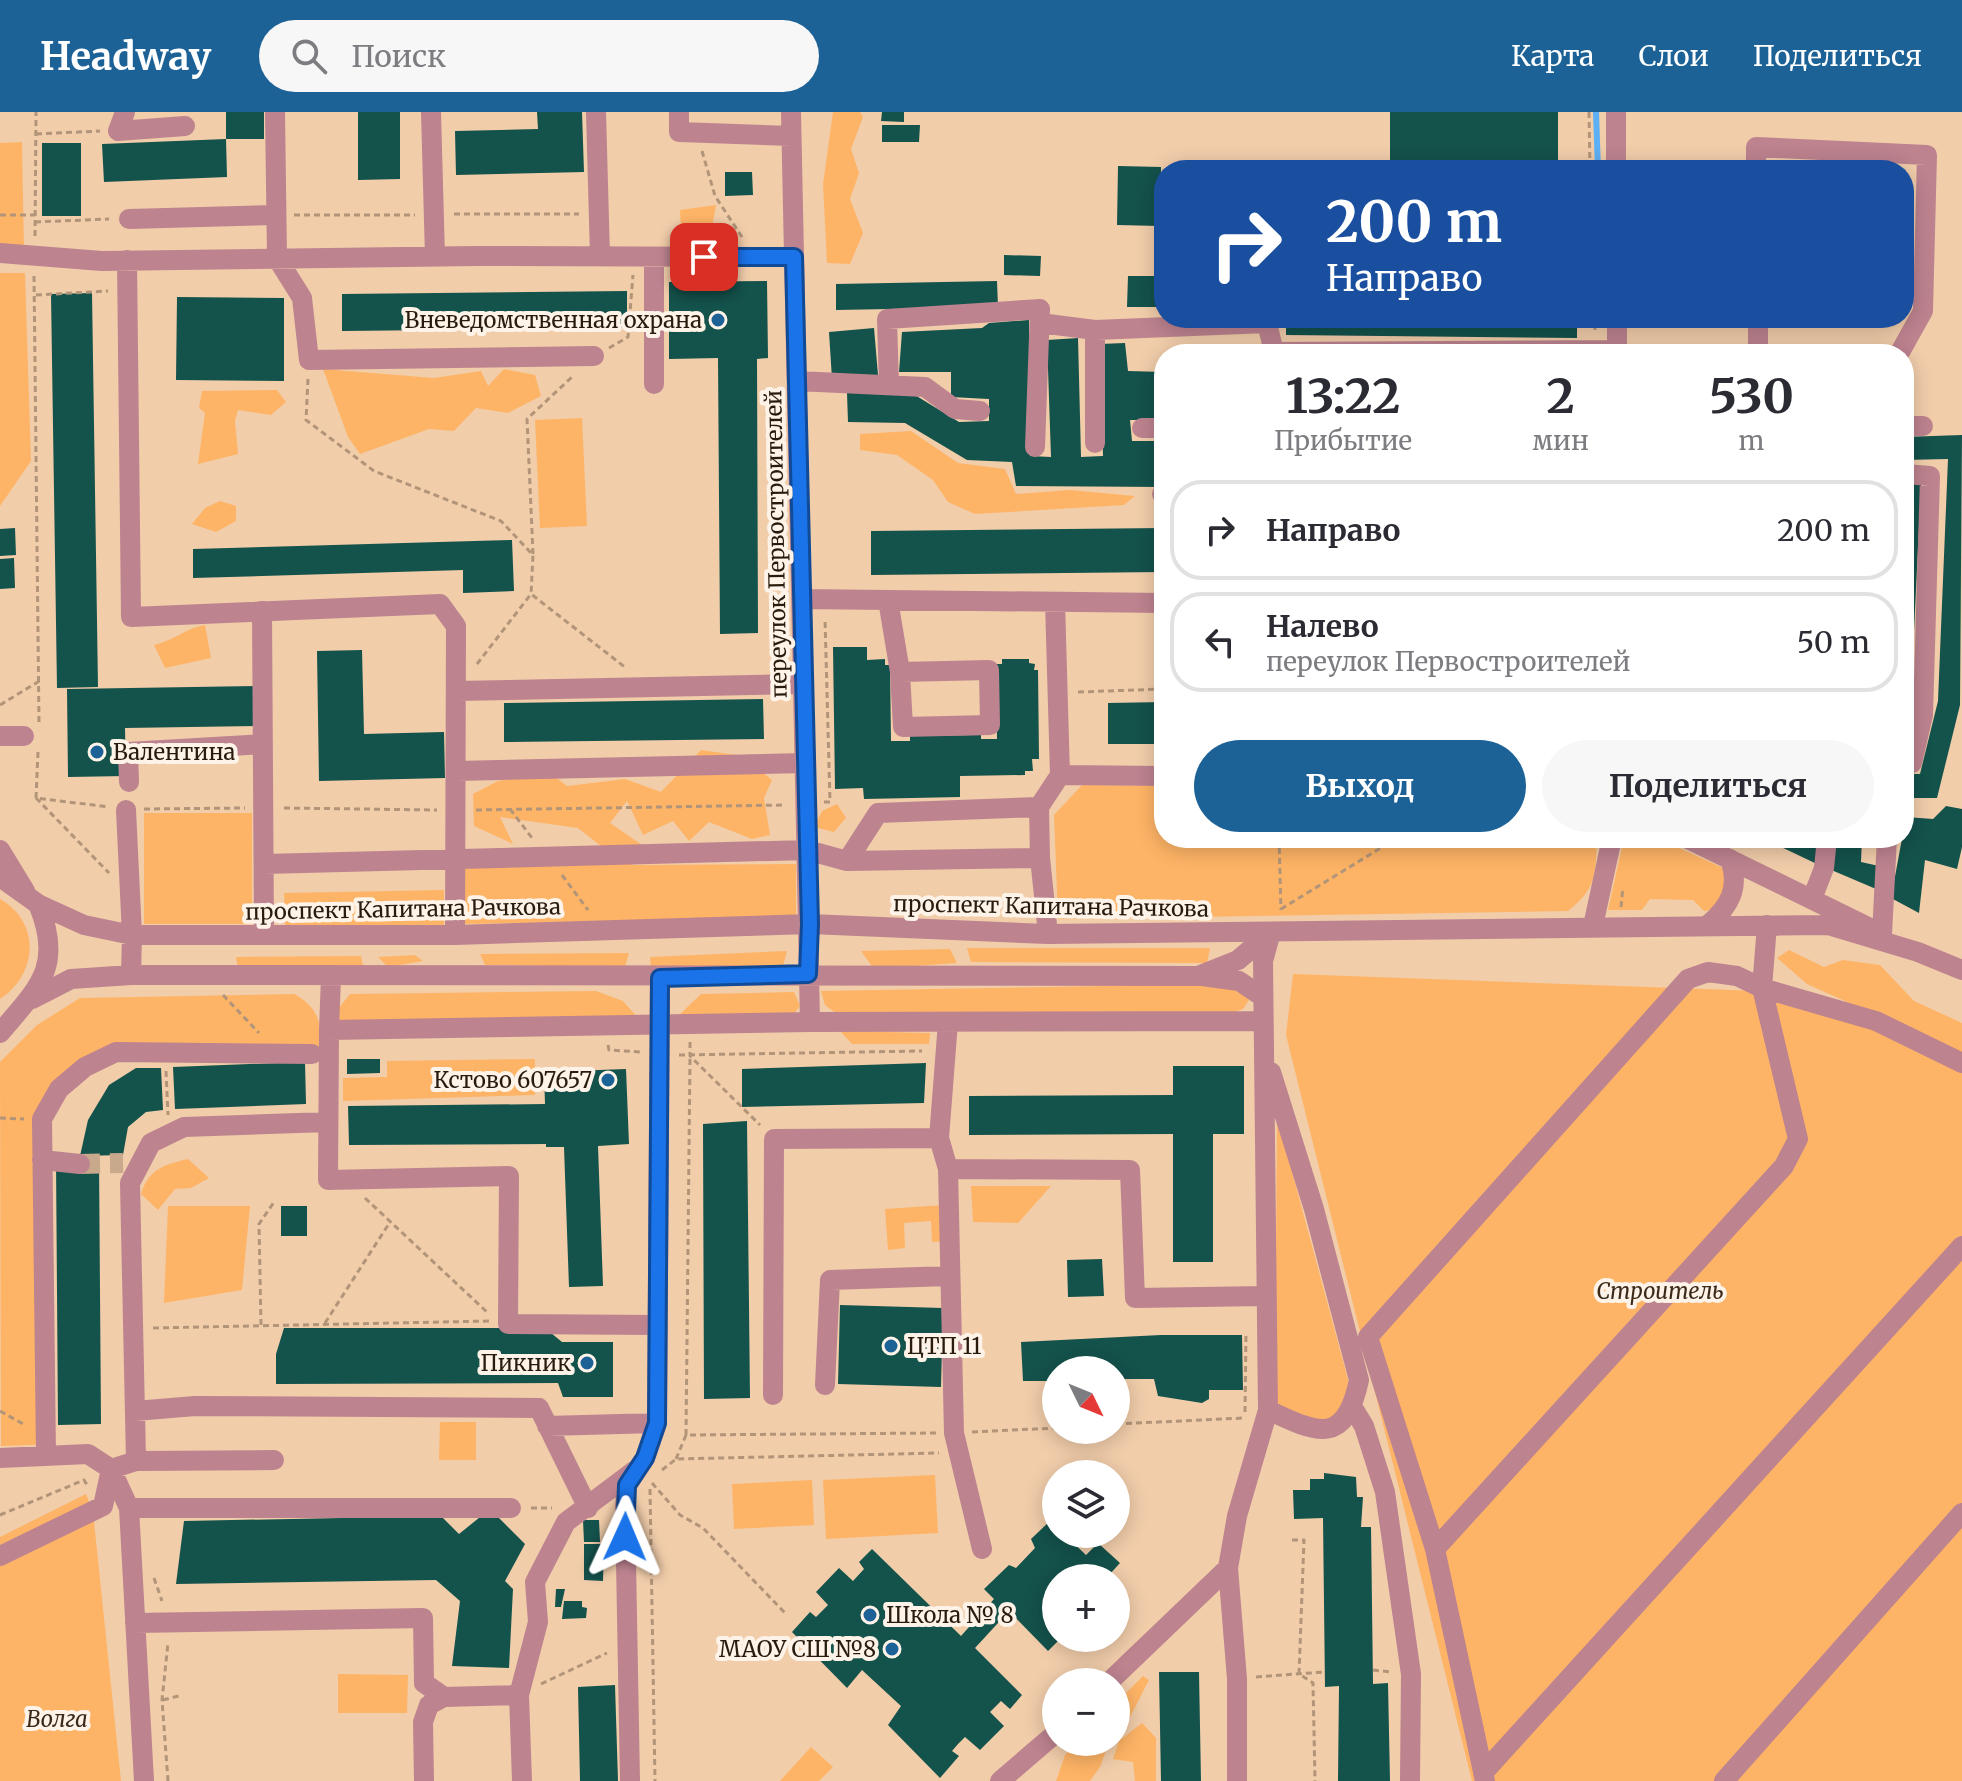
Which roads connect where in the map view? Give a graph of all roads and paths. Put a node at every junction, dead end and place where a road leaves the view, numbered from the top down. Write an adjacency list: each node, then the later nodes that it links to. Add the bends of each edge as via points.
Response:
1 (36, 112): 12 (path)
2 (275, 112): 19 (street)
3 (431, 112): 25 (street)
4 (596, 112): 24 (street)
5 (679, 112): 11 (street, via 679,132)
6 (791, 112): 13 (street, переулок Первостроителей)
7 (1589, 112): 14 (path)
8 (1616, 112): 15 (street)
9 (122, 121): 10 (street); 12 (path)
10 (185, 126)
11 (696, 132): 13 (street); 27 (path, via 715,196)
12 (36, 134): 18 (path)
13 (791, 136): 28 (street, переулок Первостроителей)
14 (1590, 160)
15 (1616, 160)
16 (1756, 160): 34 (street, via 1756,147 1927,155 1923,311)
17 (0, 215): 18 (path)
18 (35, 215): 21 (path)
19 (276, 215): 20 (street); 29 (street)
20 (129, 219): 21 (path)
21 (35, 222): 23 (path)
22 (0, 253): 23 (street)
23 (34, 254): 30 (street); 32 (path)
24 (600, 256): 25 (street); 26 (street)
25 (435, 257): 29 (street)
26 (654, 257): 27 (street); 37 (path, via 632,276 628,337); 40 (street)
27 (755, 257): 28 (street)
28 (794, 257): 39 (street, переулок Первостроителей)
29 (277, 258): 30 (street); 38 (street, via 302,298)
30 (127, 260): 31 (street)
31 (128, 291): 32 (path); 55 (street, via 131,617)
32 (35, 295): 57 (path)
33 (1040, 323): 36 (street); 41 (street, via 1040,309 887,319); 46 (street)
34 (1914, 327)
35 (1154, 328): 36 (street)
36 (1095, 330): 45 (street)
37 (594, 356): 38 (street); 48 (path, via 527,419)
38 (309, 360): 48 (path, via 306,420 374,471 501,521)
39 (797, 381): 41 (street); 50 (street, переулок Первостроителей)
40 (654, 384)
41 (889, 385): 42 (street, via 925,387 955,409)
42 (980, 411)
43 (1142, 428): 44 (street)
44 (1154, 428)
45 (1095, 443)
46 (1035, 447)
47 (1914, 475): 67 (street, via 1930,476 1923,715)
48 (533, 555): 49 (path)
49 (531, 594): 59 (path); 61 (path)
50 (801, 599): 51 (street); 58 (street, переулок Первостроителей)
51 (825, 600): 52 (street); 73 (path, via 830,802)
52 (888, 600): 53 (street); 56 (street)
53 (1055, 602): 54 (street); 62 (street)
54 (1154, 603)
55 (262, 611): 61 (street, via 440,604 456,626); 66 (street)
56 (900, 672): 56 (street, via 903,727 990,725 989,670)
57 (41, 680): 63 (path); 64 (path)
58 (803, 684): 59 (street); 68 (street, переулок Первостроителей)
59 (650, 687): 61 (street)
60 (1154, 689): 62 (path)
61 (456, 691): 69 (street)
62 (1058, 693): 70 (street)
63 (0, 705)
64 (34, 733): 65 (street); 76 (path, via 36,798)
65 (0, 736)
66 (263, 744): 72 (street, via 128,752); 75 (street)
67 (1914, 754)
68 (805, 763): 69 (street); 73 (street, переулок Первостроителей)
69 (456, 771): 77 (street)
70 (1060, 775): 71 (street); 74 (street)
71 (1154, 776)
72 (129, 782)
73 (806, 805): 77 (path); 84 (street, переулок Первостроителей)
74 (1039, 807): 85 (street); 88 (street, via 878,813)
75 (263, 808): 76 (path); 77 (path); 89 (street)
76 (126, 810): 103 (street)
77 (456, 810): 87 (street)
78 (1381, 848): 94 (path)
79 (1610, 848): 98 (street)
80 (1707, 848): 86 (street)
81 (1826, 848): 93 (street)
82 (1886, 848): 102 (street)
83 (0, 850): 92 (street)
84 (807, 850): 87 (street); 88 (street); 95 (street, переулок Первостроителей)
85 (1040, 858): 88 (street); 101 (street)
86 (1730, 859): 93 (street); 96 (street, via 1732,899)
87 (456, 860): 89 (street); 105 (street)
88 (847, 861)
89 (264, 864): 104 (street)
90 (0, 877): 92 (street, проспект Капитана Рачкова)
91 (1624, 880): 99 (path, via 1621,907)
92 (32, 899): 103 (street, проспект Капитана Рачкова, via 84,925); 115 (street, via 51,948)
93 (1812, 899): 102 (street)
94 (1281, 909)
95 (810, 924): 101 (street, проспект Капитана Рачкова); 105 (street, проспект Капитана Рачкова); 108 (street, переулок Первостроителей)
96 (1708, 925): 97 (street, проспект Капитана Рачкова); 99 (street, проспект Капитана Рачкова)
97 (1767, 925): 106 (street, проспект Капитана Рачкова, via 1828,925); 113 (street)
98 (1593, 926): 99 (street, проспект Капитана Рачкова); 100 (street, проспект Капитана Рачкова)
99 (1643, 926)
100 (1271, 932): 101 (street, проспект Капитана Рачкова); 110 (street, via 1238,960); 114 (street, via 1263,961)
101 (1048, 934)
102 (1882, 934): 106 (street)
103 (132, 935): 104 (street, проспект Капитана Рачкова); 109 (street)
104 (264, 935): 105 (street, проспект Капитана Рачкова)
105 (455, 935)
106 (1906, 948): 107 (street, проспект Капитана Рачкова)
107 (1962, 970)
108 (808, 974): 110 (street); 112 (street); 117 (street, переулок Первостроителей)
109 (131, 975): 111 (street); 115 (street, via 71,979)
110 (1198, 976): 114 (street, via 1239,981)
111 (331, 977): 112 (street); 121 (street)
112 (660, 978): 120 (street)
113 (1762, 988): 128 (street, via 1876,1021); 172 (street, via 1798,1139 1784,1166); 172 (street, via 1737,976 1708,972 1688,979 1368,1337)
114 (1263, 997): 116 (street)
115 (32, 999): 119 (street)
116 (1263, 1021): 118 (street); 123 (street)
117 (810, 1022): 118 (street); 120 (street)
118 (948, 1022): 131 (street)
119 (4, 1024)
120 (659, 1025): 121 (street); 144 (street)
121 (329, 1030): 129 (street)
122 (690, 1036): 127 (path)
123 (1264, 1049): 141 (street); 148 (street, via 1359,1380)
124 (165, 1051): 126 (street); 130 (path); 133 (street, via 116,1052 85,1067 59,1089 42,1119)
125 (922, 1051): 127 (path)
126 (312, 1054)
127 (690, 1056): 132 (path); 157 (path)
128 (1962, 1063)
129 (328, 1122): 130 (street, via 184,1127); 136 (street, via 328,1180)
130 (169, 1134): 145 (street, via 151,1143 132,1163)
131 (939, 1138): 132 (street); 135 (street)
132 (774, 1139): 147 (street)
133 (42, 1160): 134 (street); 159 (street)
134 (80, 1164)
135 (948, 1169): 140 (street); 141 (street, via 1130,1170 1135,1298)
136 (345, 1180): 138 (path); 144 (street, via 509,1176 508,1324)
137 (274, 1202): 143 (path, via 259,1224)
138 (390, 1222): 142 (path); 142 (path, via 496,1321)
139 (1962, 1246): 185 (street)
140 (948, 1276): 146 (street, via 830,1280); 158 (street)
141 (1266, 1296): 149 (street)
142 (325, 1324): 143 (path)
143 (261, 1325): 145 (path)
144 (657, 1325): 153 (street)
145 (133, 1328): 151 (street)
146 (825, 1385)
147 (773, 1395)
148 (1353, 1408): 149 (street, via 1339,1425 1313,1431); 194 (street, via 1385,1492 1411,1674)
149 (1268, 1410): 174 (street, via 1237,1516)
150 (0, 1411): 159 (path)
151 (135, 1411): 155 (street, via 195,1406 539,1408); 163 (street)
152 (1245, 1417): 154 (path)
153 (657, 1423): 155 (street); 165 (street)
154 (1130, 1423)
155 (547, 1426): 168 (street)
156 (1042, 1430): 158 (path)
157 (686, 1435): 158 (path); 161 (path)
158 (956, 1443): 161 (path); 171 (street)
159 (46, 1446): 160 (street); 164 (street, via 88,1454)
160 (0, 1458)
161 (676, 1459): 165 (path)
162 (274, 1460): 163 (street)
163 (136, 1461): 164 (street)
164 (111, 1469): 166 (street); 173 (street, via 103,1506)
165 (642, 1475): 168 (street); 175 (path, via 680,1515 703,1528); 189 (street, via 627,1485 625,1506); 190 (path)
166 (129, 1508): 167 (street); 176 (street)
167 (511, 1508): 168 (path)
168 (588, 1508): 182 (street, via 566,1522 535,1582 538,1622)
169 (1962, 1513): 195 (street)
170 (1292, 1540): 180 (path, via 1304,1540)
171 (982, 1549)
172 (1435, 1549): 185 (street)
173 (0, 1556)
174 (1228, 1568): 178 (street); 181 (street)
175 (786, 1614)
176 (135, 1623): 183 (street, via 423,1618 424,1683); 186 (street)
177 (617, 1648): 182 (path)
178 (1124, 1668)
179 (1324, 1672): 180 (path)
180 (1299, 1674): 181 (path); 193 (path, via 1313,1683)
181 (1237, 1679): 192 (street)
182 (519, 1695): 183 (street); 188 (street)
183 (444, 1697): 187 (street, via 429,1705 423,1722)
184 (1042, 1745): 191 (street)
185 (1484, 1777)
186 (144, 1781)
187 (424, 1781)
188 (522, 1781)
189 (630, 1781)
190 (655, 1781)
191 (1000, 1781)
192 (1237, 1781)
193 (1315, 1781)
194 (1410, 1781)
195 (1724, 1781)

